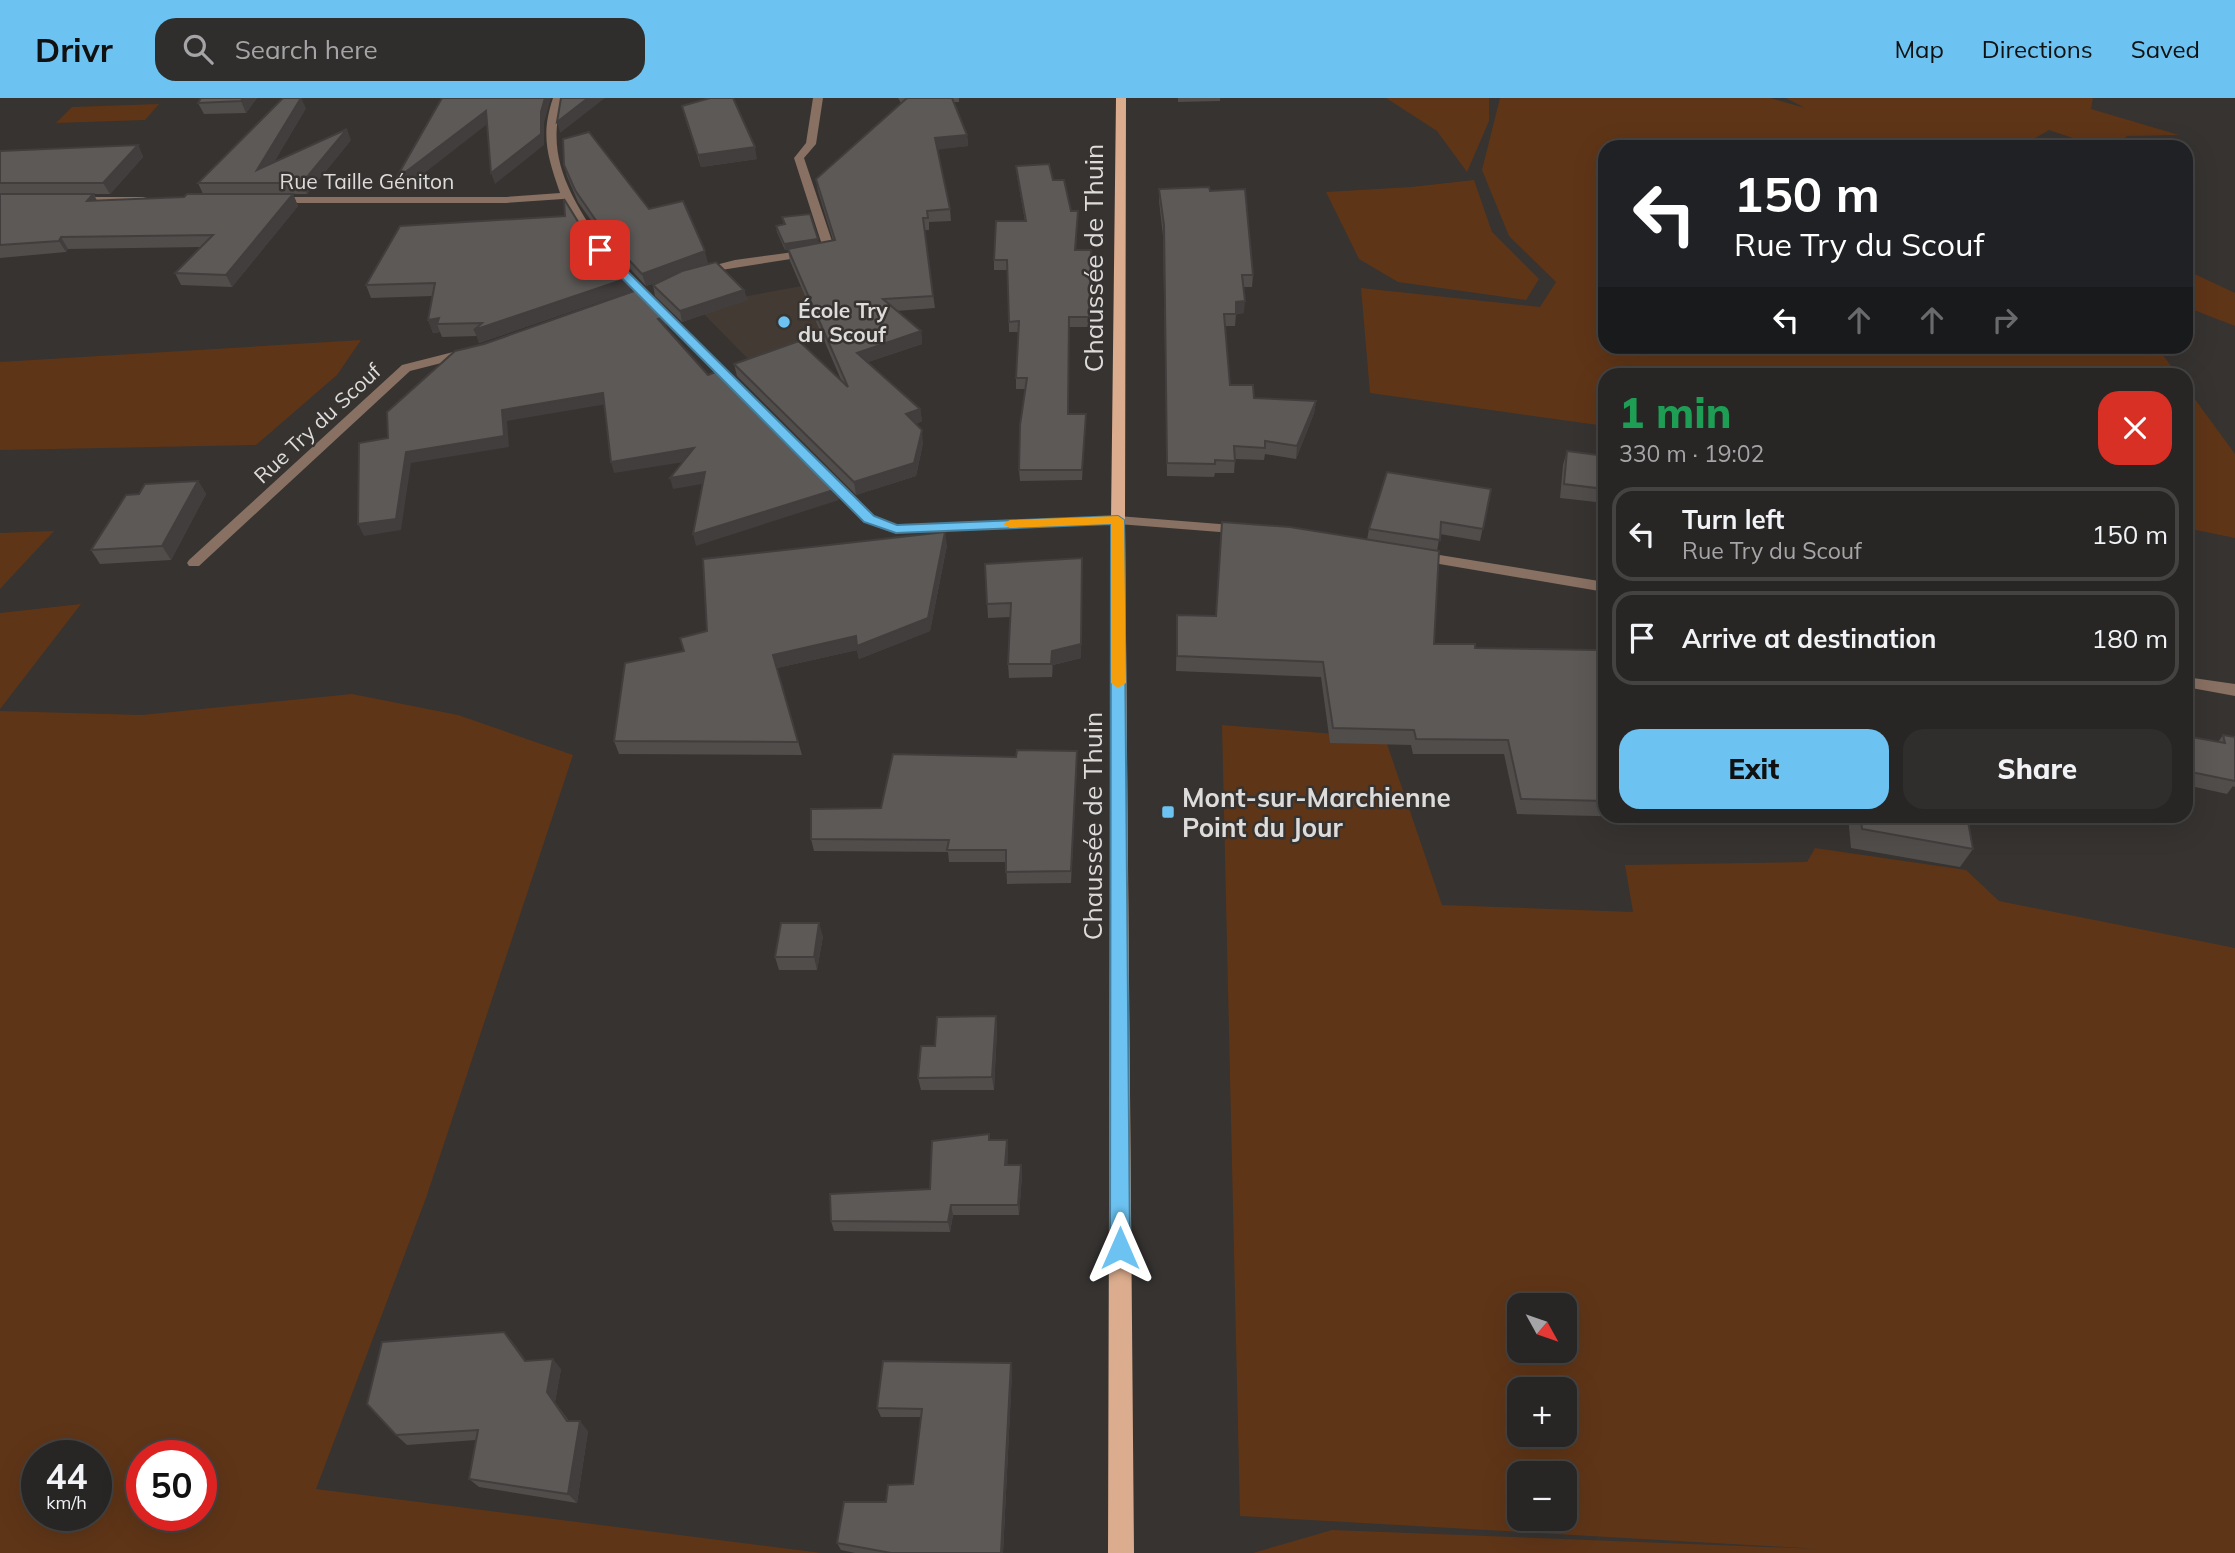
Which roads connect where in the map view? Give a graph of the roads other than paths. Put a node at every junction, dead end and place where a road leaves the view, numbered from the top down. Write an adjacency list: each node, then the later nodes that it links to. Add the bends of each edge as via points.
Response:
1 (558, 98): 4 (street, via 551,119 551,151)
2 (818, 98): 8 (street, via 811,144 799,158 829,250)
3 (1121, 98): 10 (main road, Chaussée de Thuin)
4 (566, 196): 7 (street, Rue Taille Géniton); 10 (street, via 600,250 869,519 896,529)
5 (55, 200): 6 (street)
6 (150, 200)
7 (260, 200)
8 (691, 274)
9 (483, 349): 13 (street, Rue Try du Scouf, via 406,368)
10 (1118, 520): 11 (street); 17 (main road, Chaussée de Thuin)
11 (1257, 532)
12 (1404, 554): 14 (street)
13 (194, 563)
14 (1598, 586)
15 (2193, 683): 16 (street)
16 (2235, 690)
17 (1121, 1553)

